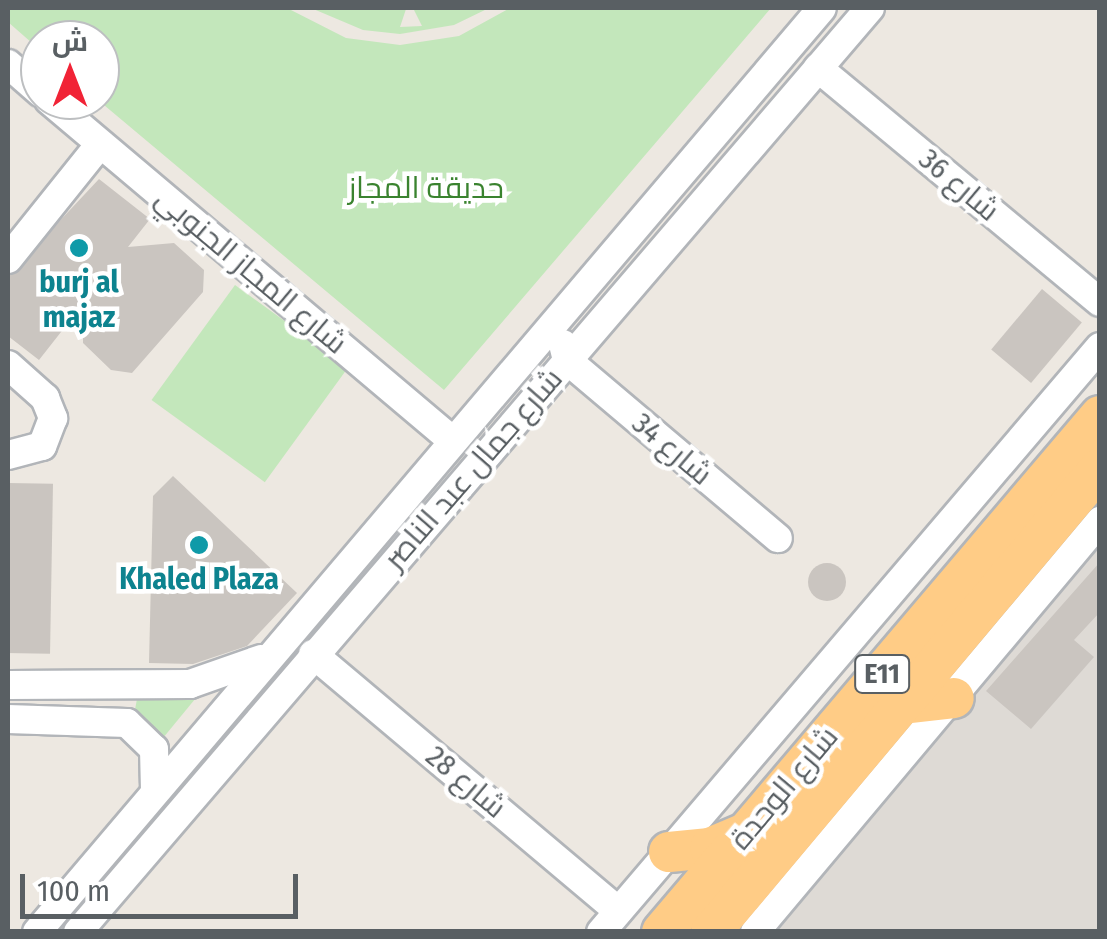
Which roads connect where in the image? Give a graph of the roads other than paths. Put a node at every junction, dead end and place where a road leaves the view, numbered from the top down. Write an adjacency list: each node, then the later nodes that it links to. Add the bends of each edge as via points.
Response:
1 (822, 8): 4 (street, شارع جمال عبد الناصر)
2 (870, 8): 3 (street, شارع جمال عبد الناصر)
3 (818, 68): 7 (street, شارع جمال عبد الناصر); 10 (street, شارع 36)
4 (734, 112): 7 (street, via 734,130 694,184); 9 (street, شارع جمال عبد الناصر)
5 (72, 120): 6 (street, شارع المجاز الجنوبي)
6 (100, 144): 8 (street); 15 (street, شارع المجاز الجنوبي)
7 (702, 202): 12 (street, شارع جمال عبد الناصر)
8 (8, 259)
9 (593, 277): 12 (street, via 604,291 563,343); 15 (street, شارع جمال عبد الناصر)
10 (1100, 302)
11 (1100, 347): 28 (street)
12 (566, 360): 19 (street, شارع 34); 21 (street, شارع جمال عبد الناصر)
13 (8, 365): 16 (street, via 45,398 53,418 42,446)
14 (1100, 416): 27 (highway, شارع الوحدة / E11)
15 (454, 441): 20 (street, شارع جمال عبد الناصر)
16 (10, 456)
17 (1100, 468): 24 (highway, شارع الوحدة / E11)
18 (1100, 521): 23 (street)
19 (778, 538)
20 (275, 650): 22 (street, via 206,682); 26 (street, شارع جمال عبد الناصر)
21 (313, 654): 29 (street, شارع 28); 31 (street, شارع جمال عبد الناصر)
22 (8, 684)
23 (954, 698): 24 (highway); 34 (street)
24 (903, 704): 33 (highway, شارع الوحدة / E11)
25 (8, 719): 26 (street, via 128,723 154,750)
26 (155, 792): 30 (street, شارع جمال عبد الناصر)
27 (747, 832): 28 (highway, via 710,848); 32 (highway, شارع الوحدة / E11)
28 (669, 852): 29 (street)
29 (610, 921)
30 (37, 932)
31 (78, 932)
32 (662, 932)
33 (712, 932)
34 (756, 932)

